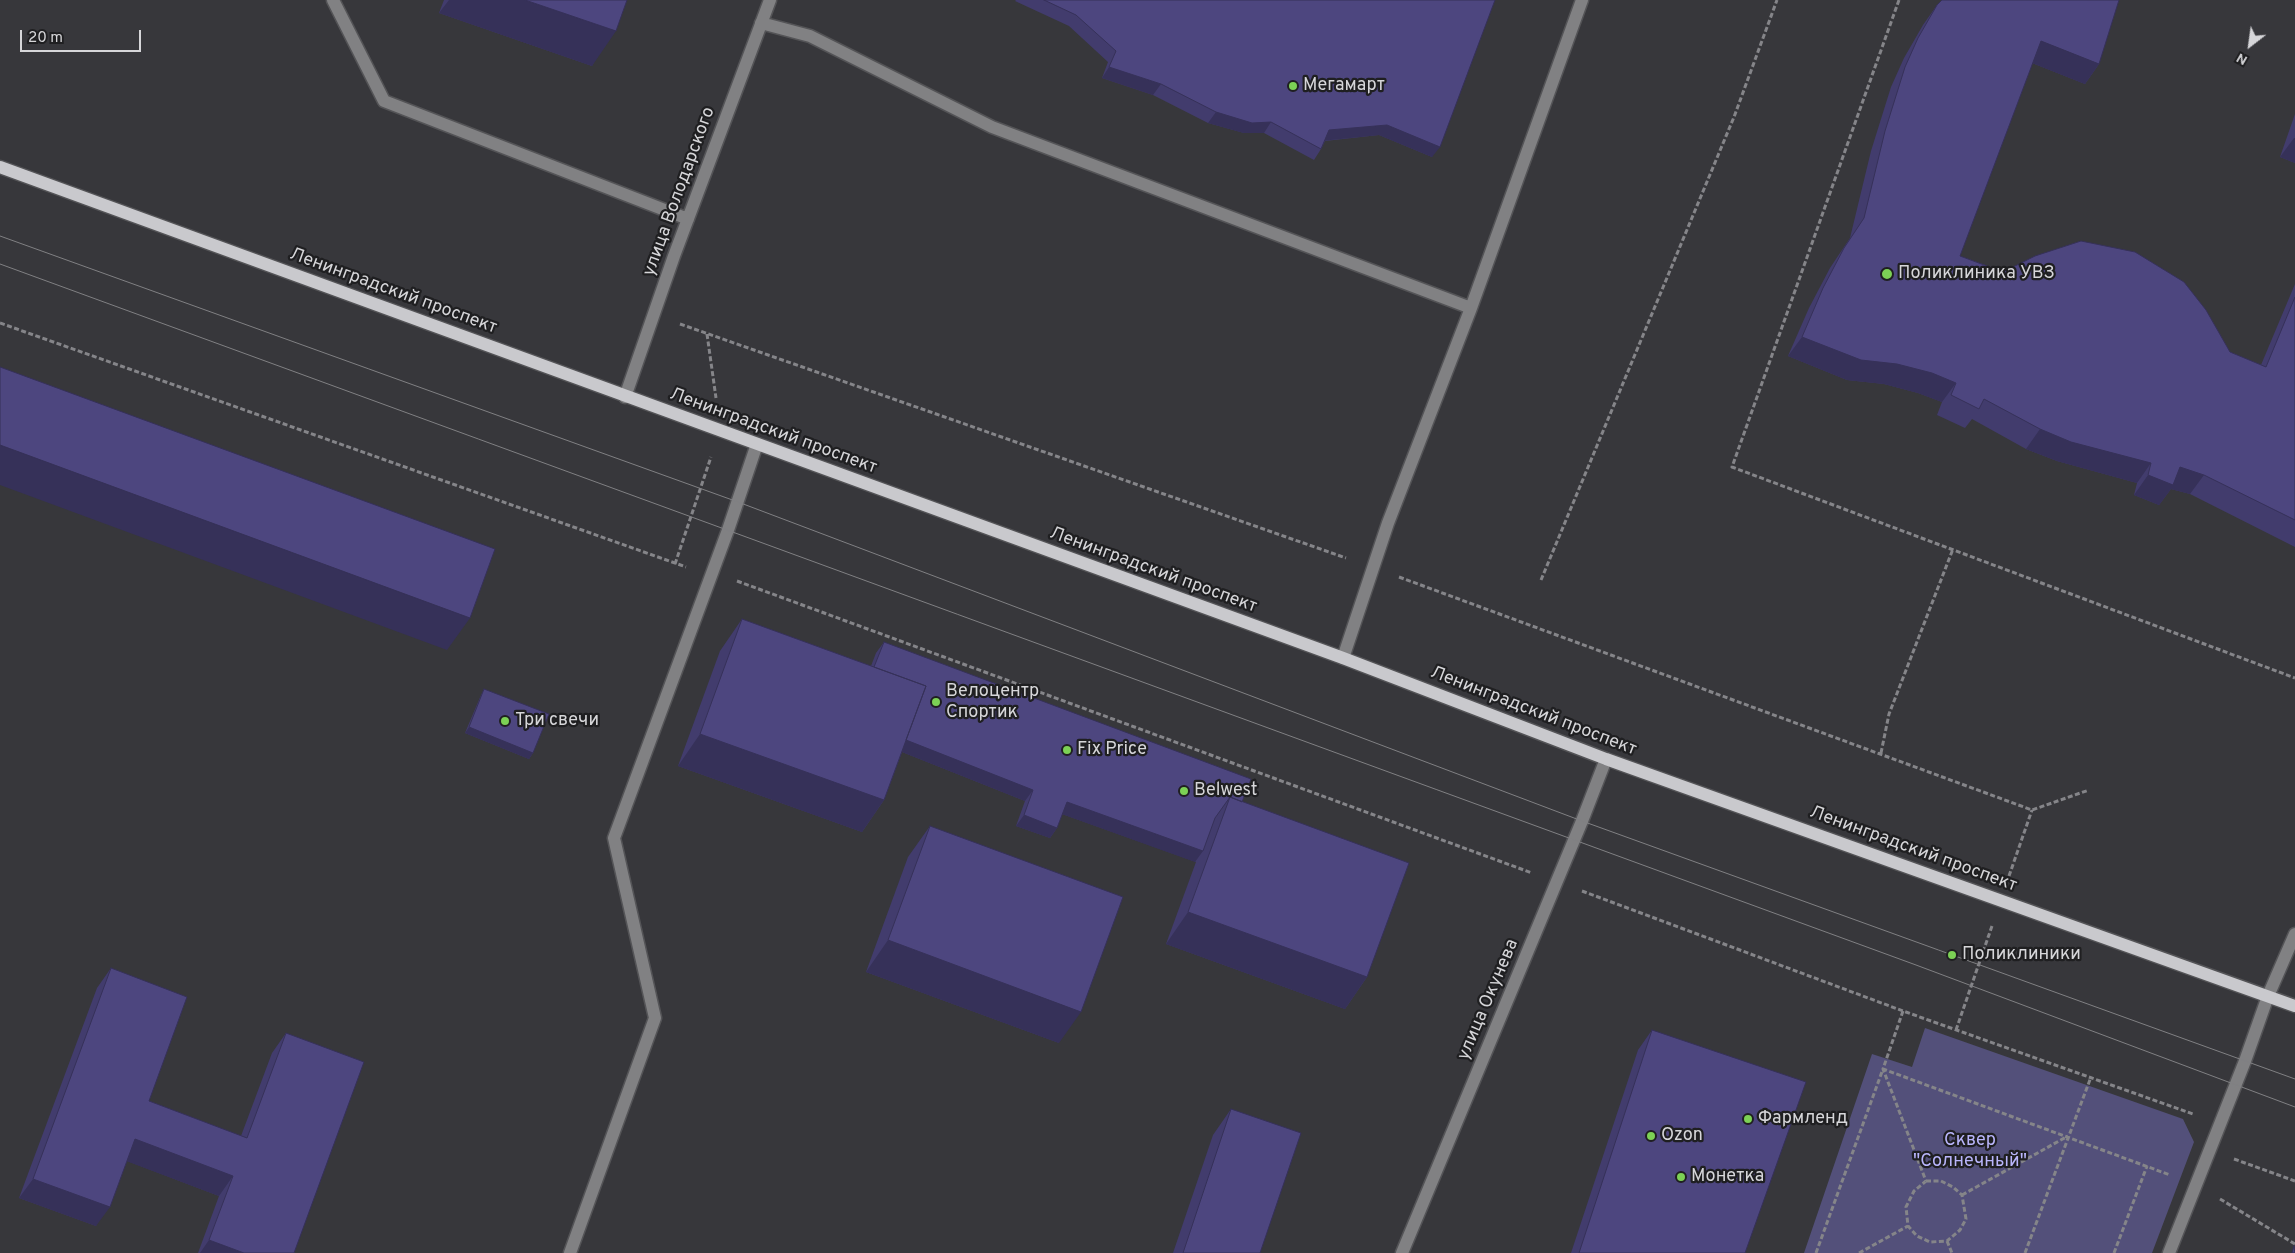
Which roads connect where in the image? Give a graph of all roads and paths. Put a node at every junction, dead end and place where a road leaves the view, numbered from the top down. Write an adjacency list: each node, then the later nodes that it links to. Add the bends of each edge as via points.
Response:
1 (334, 0): 8 (street, via 384,101)
2 (770, 0): 6 (street, улица Володарского)
3 (1582, 0): 9 (street)
4 (1777, 0): 15 (path, via 1734,117)
5 (1899, 0): 13 (path, via 1732,467)
6 (761, 23): 8 (street, улица Володарского); 9 (street, via 810,36 992,127)
7 (0, 167): 11 (main road, Ленинградский проспект)
8 (688, 219): 11 (street, улица Володарского)
9 (1471, 308): 16 (street, via 1388,523)
10 (0, 323): 14 (path, via 674,564)
11 (625, 396): 12 (main road, Ленинградский проспект)
12 (757, 444): 14 (street); 16 (main road, Ленинградский проспект)
13 (1953, 549): 17 (path); 18 (path, via 1890,714)
14 (712, 572): 20 (path); 37 (street, via 614,838 655,1018)
15 (1541, 580)
16 (1343, 658): 19 (main road, Ленинградский проспект)
17 (2295, 678)
18 (1881, 753)
19 (1606, 759): 20 (street, улица Окунева); 22 (main road, Ленинградский проспект)
20 (1557, 882): 24 (path); 38 (street, улица Окунева)
21 (2295, 934): 22 (street)
22 (2268, 996): 23 (main road, Ленинградский проспект); 28 (street)
23 (2295, 1006)
24 (1903, 1011): 25 (path); 26 (path)
25 (1883, 1069): 27 (path); 30 (path); 39 (path)
26 (2091, 1077): 27 (path); 28 (path, via 2192,1112)
27 (2068, 1136): 29 (path); 33 (path); 42 (path)
28 (2209, 1150): 31 (path); 32 (street)
29 (2146, 1166): 32 (path); 43 (path)
30 (1926, 1181): 33 (path, via 1941,1181); 34 (path, via 1914,1191 1906,1207)
31 (2295, 1181)
32 (2195, 1184): 36 (path); 44 (street)
33 (1962, 1195): 35 (path, via 1966,1219)
34 (1908, 1226): 35 (path, via 1917,1236 1930,1242); 40 (path)
35 (1948, 1241): 41 (path)
36 (2295, 1244)
37 (570, 1253)
38 (1402, 1253)
39 (1816, 1253)
40 (1859, 1253)
41 (1952, 1253)
42 (2025, 1253)
43 (2114, 1253)
44 (2169, 1253)

